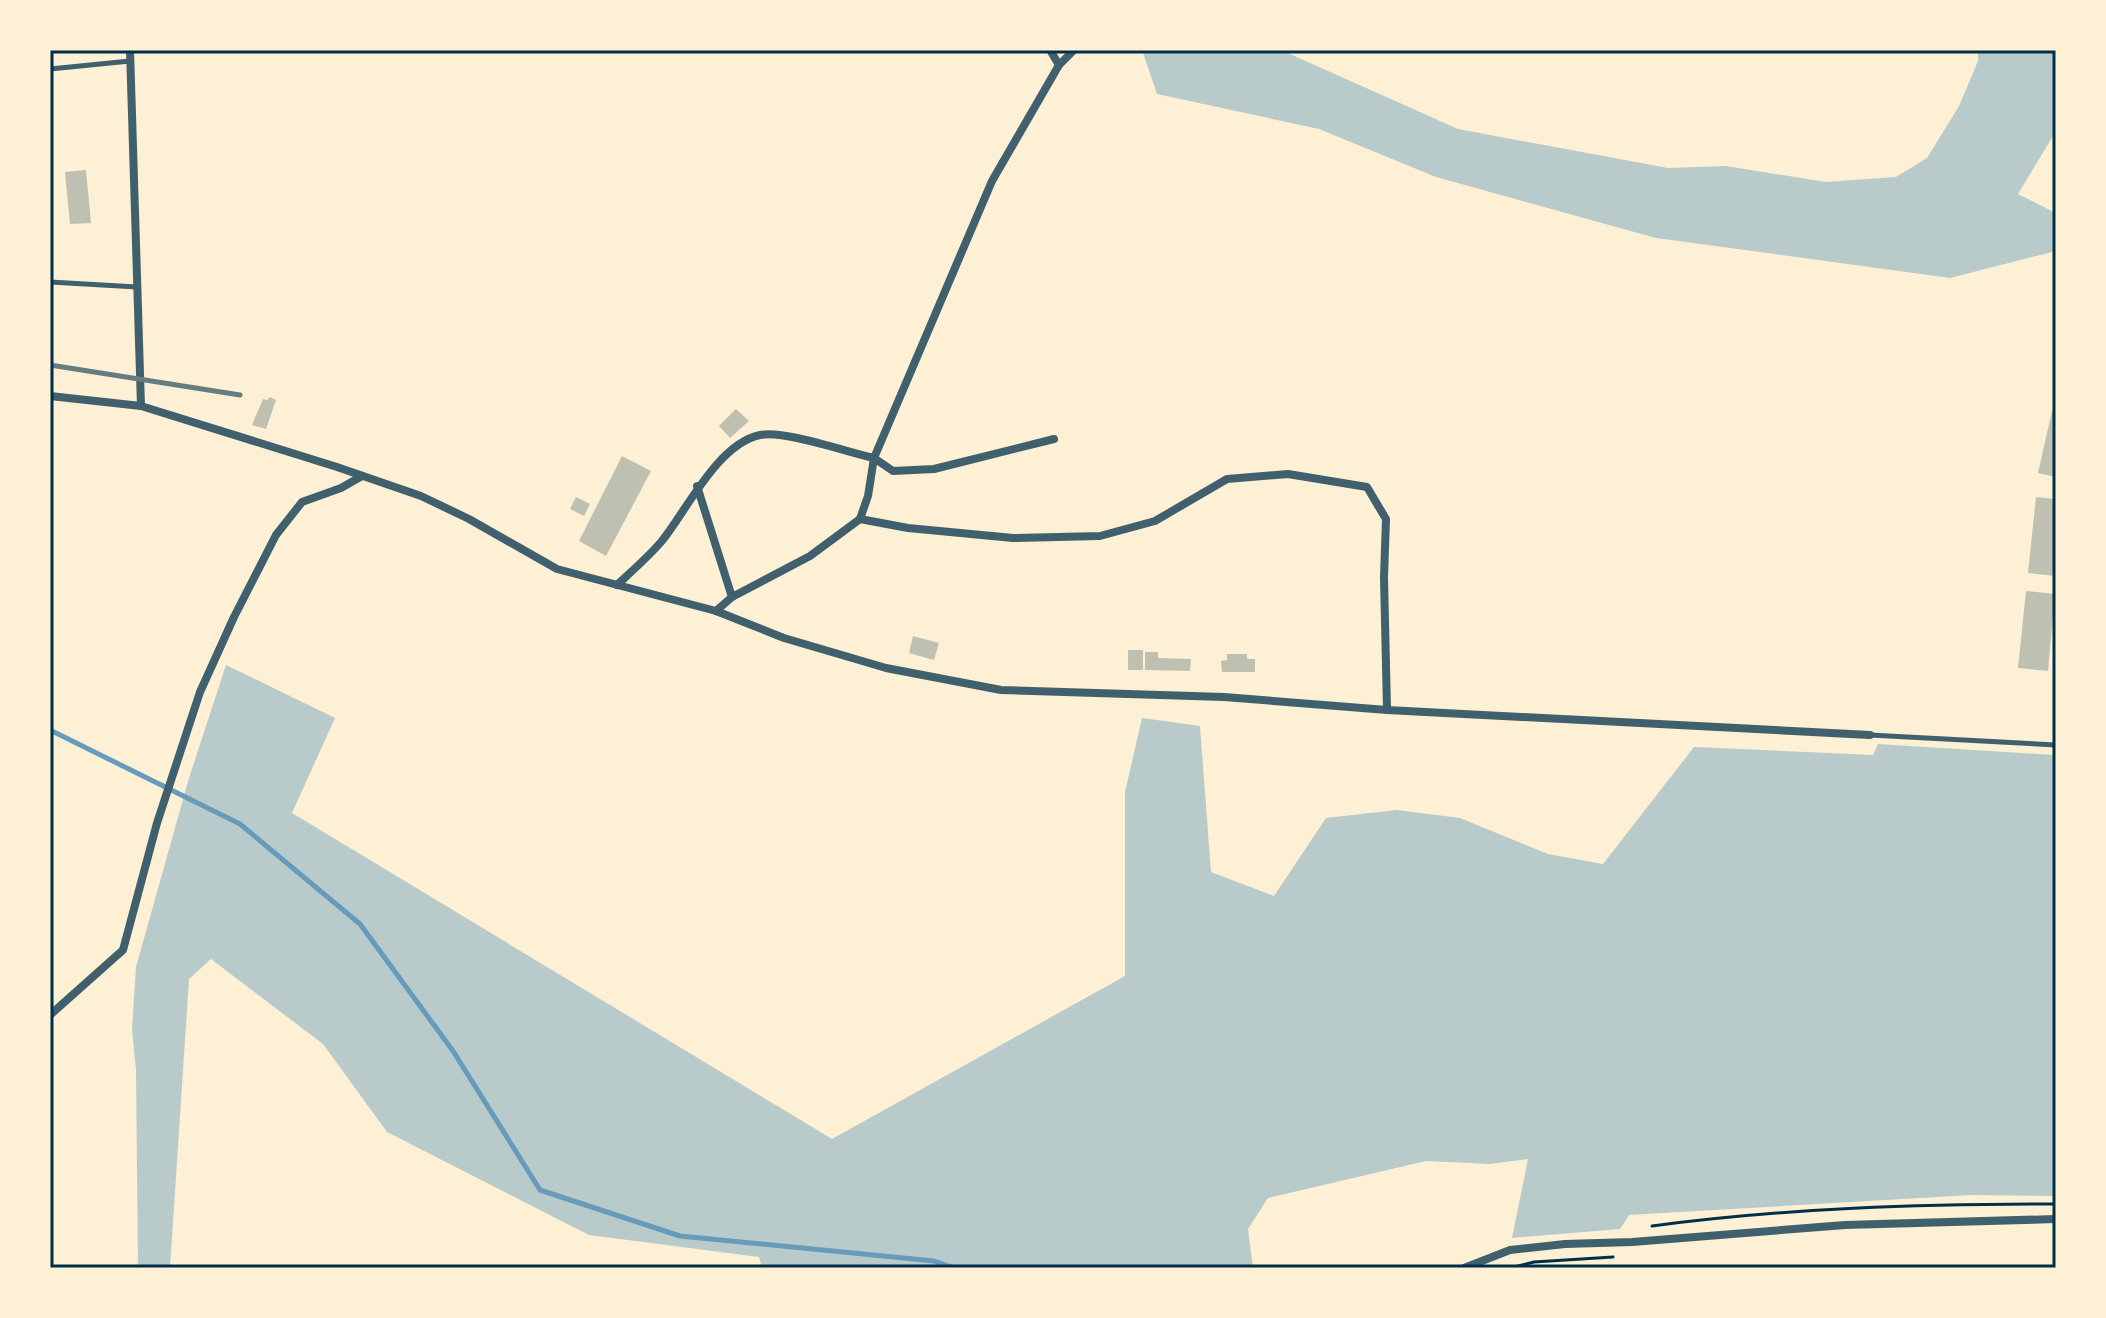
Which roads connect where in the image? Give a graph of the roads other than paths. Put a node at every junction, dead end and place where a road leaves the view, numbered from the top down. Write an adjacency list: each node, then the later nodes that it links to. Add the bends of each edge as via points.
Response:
1 (130, 50): 4 (street)
2 (1050, 50): 5 (street)
3 (1074, 50): 5 (street)
4 (130, 61): 6 (lane); 8 (street)
5 (1059, 65): 12 (street, via 992,181)
6 (50, 69)
7 (50, 282): 8 (lane)
8 (137, 287): 10 (street)
9 (50, 396): 10 (street)
10 (141, 406): 13 (street)
11 (1054, 439): 12 (street, via 934,469 893,471)
12 (874, 458): 14 (street, via 801,439 759,435 739,445); 15 (street)
13 (362, 476): 16 (street, via 421,496 557,569); 22 (street, via 302,502 276,535 200,692 123,950)
14 (697, 486): 16 (street, via 661,541); 17 (street)
15 (860, 519): 17 (street, via 810,556); 19 (street, via 1013,538 1100,536 1155,521 1227,479 1288,474 1367,487 1386,519)
16 (617, 585): 18 (street)
17 (732, 597): 18 (street)
18 (716, 611): 19 (street, via 886,668 1001,690 1224,697)
19 (1387, 710): 20 (street)
20 (1870, 735): 21 (lane)
21 (2056, 745)
22 (50, 1015)
23 (2056, 1219): 24 (street, via 1845,1225 1565,1244 1510,1250)
24 (1464, 1268)

